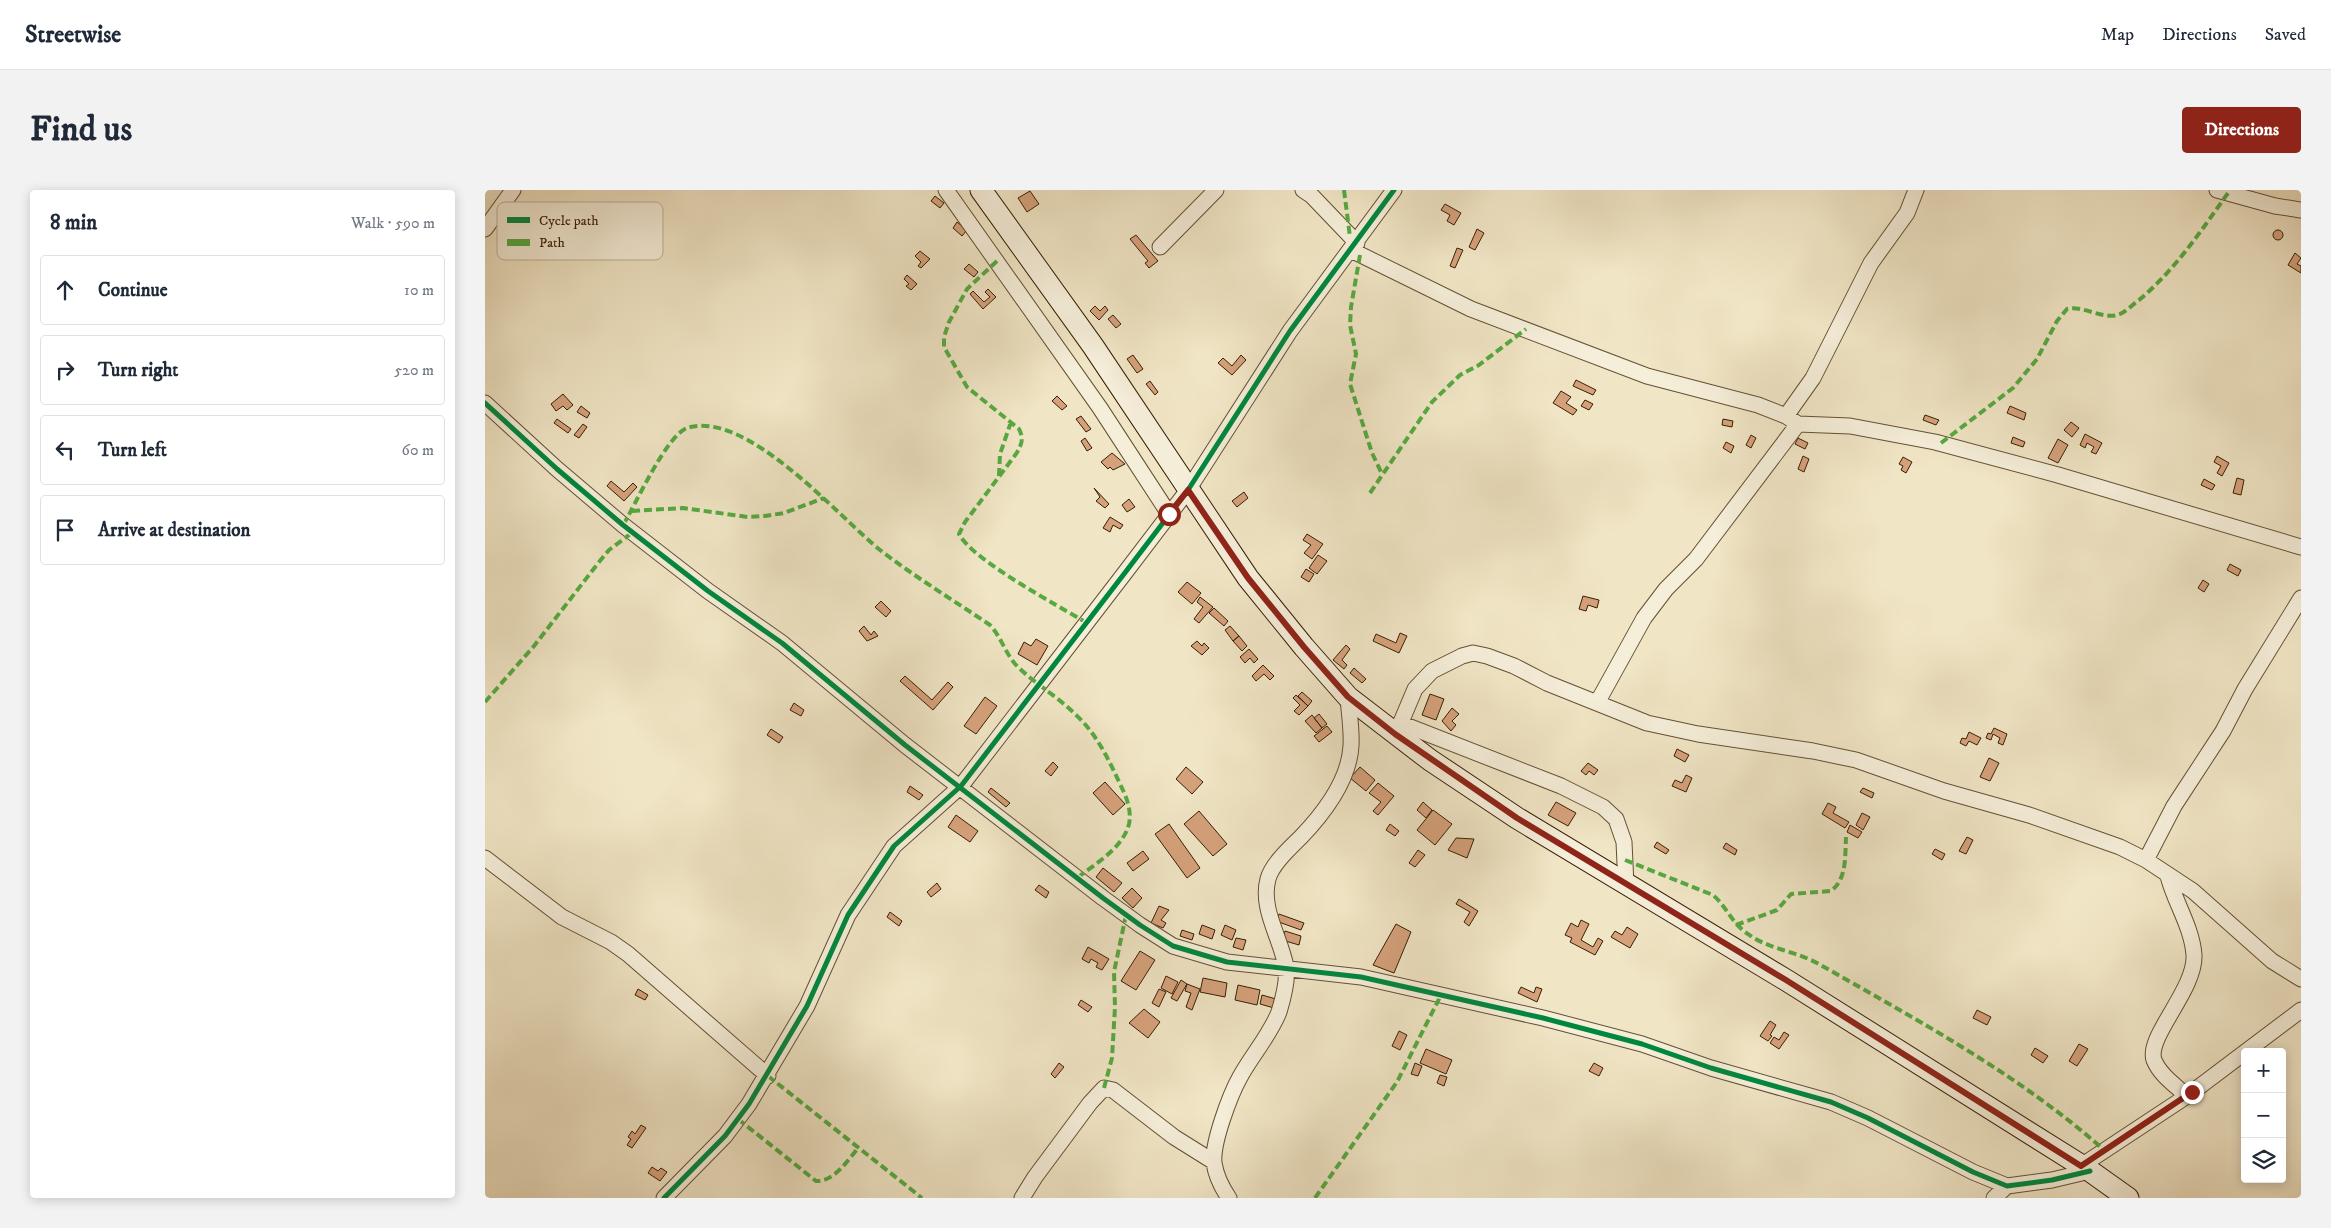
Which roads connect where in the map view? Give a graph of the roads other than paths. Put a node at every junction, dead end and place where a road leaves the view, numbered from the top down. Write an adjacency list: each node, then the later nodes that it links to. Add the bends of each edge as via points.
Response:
1 (513, 190): 9 (street)
2 (946, 190): 18 (street, via 1100,408)
3 (981, 190): 17 (main road, via 1054,290)
4 (1216, 190): 14 (street)
5 (1303, 190): 13 (street, via 1312,196)
6 (1394, 190): 13 (street)
7 (1917, 190): 16 (street, via 1907,213 1871,263)
8 (2217, 190): 10 (street)
9 (504, 202)
10 (2301, 210)
11 (497, 212): 12 (street)
12 (485, 229)
13 (1354, 246): 16 (street, via 1471,309 1647,376 1758,405); 17 (street, via 1290,331)
14 (1159, 247)
15 (485, 403): 24 (street, via 623,525 782,643 905,745)
16 (1792, 420): 19 (street, via 1850,426 1935,442 2058,474); 22 (street, via 1696,559 1666,589 1644,618)
17 (1188, 490): 18 (street); 21 (main road, via 1248,578)
18 (1169, 514): 24 (street)
19 (2301, 547)
20 (2301, 598): 26 (street, via 2223,731 2174,806)
21 (1348, 697): 23 (main road); 29 (street, via 1351,745 1343,776 1319,818 1283,856 1269,877 1267,901)
22 (1597, 703): 23 (street, via 1514,666 1473,653 1441,665 1423,679 1415,688); 26 (street, via 1647,723 1857,760 1944,791 2029,815 2120,847)
23 (1398, 729): 28 (main road, via 1517,818); 28 (street, via 1561,786 1603,807 1616,819 1624,842)
24 (961, 786): 29 (street, via 1103,898 1173,946 1227,962); 32 (street, via 894,846 874,875 848,915 807,1006)
25 (485, 858): 32 (street, via 562,917 628,954)
26 (2146, 860): 27 (street)
27 (2168, 876): 30 (street, via 2193,891 2271,961); 33 (street, via 2189,931 2194,956 2192,973 2183,994 2153,1046 2154,1059 2163,1075)
28 (1626, 884): 35 (main road, via 1786,980)
29 (1286, 968): 34 (street, via 1278,1013 1228,1101); 36 (street, via 1361,977 1543,1018 1798,1091 1868,1118)
30 (2301, 979)
31 (2301, 1010): 33 (street)
32 (768, 1076): 37 (street, via 725,1136)
33 (2187, 1096): 35 (street)
34 (1214, 1162): 38 (street, via 1107,1088 1090,1103); 39 (street)
35 (2086, 1169): 36 (street, via 2052,1180); 41 (main road)
36 (2007, 1186): 40 (street)
37 (664, 1198)
38 (1022, 1198)
39 (1229, 1198)
40 (1994, 1198)
41 (2128, 1198)

